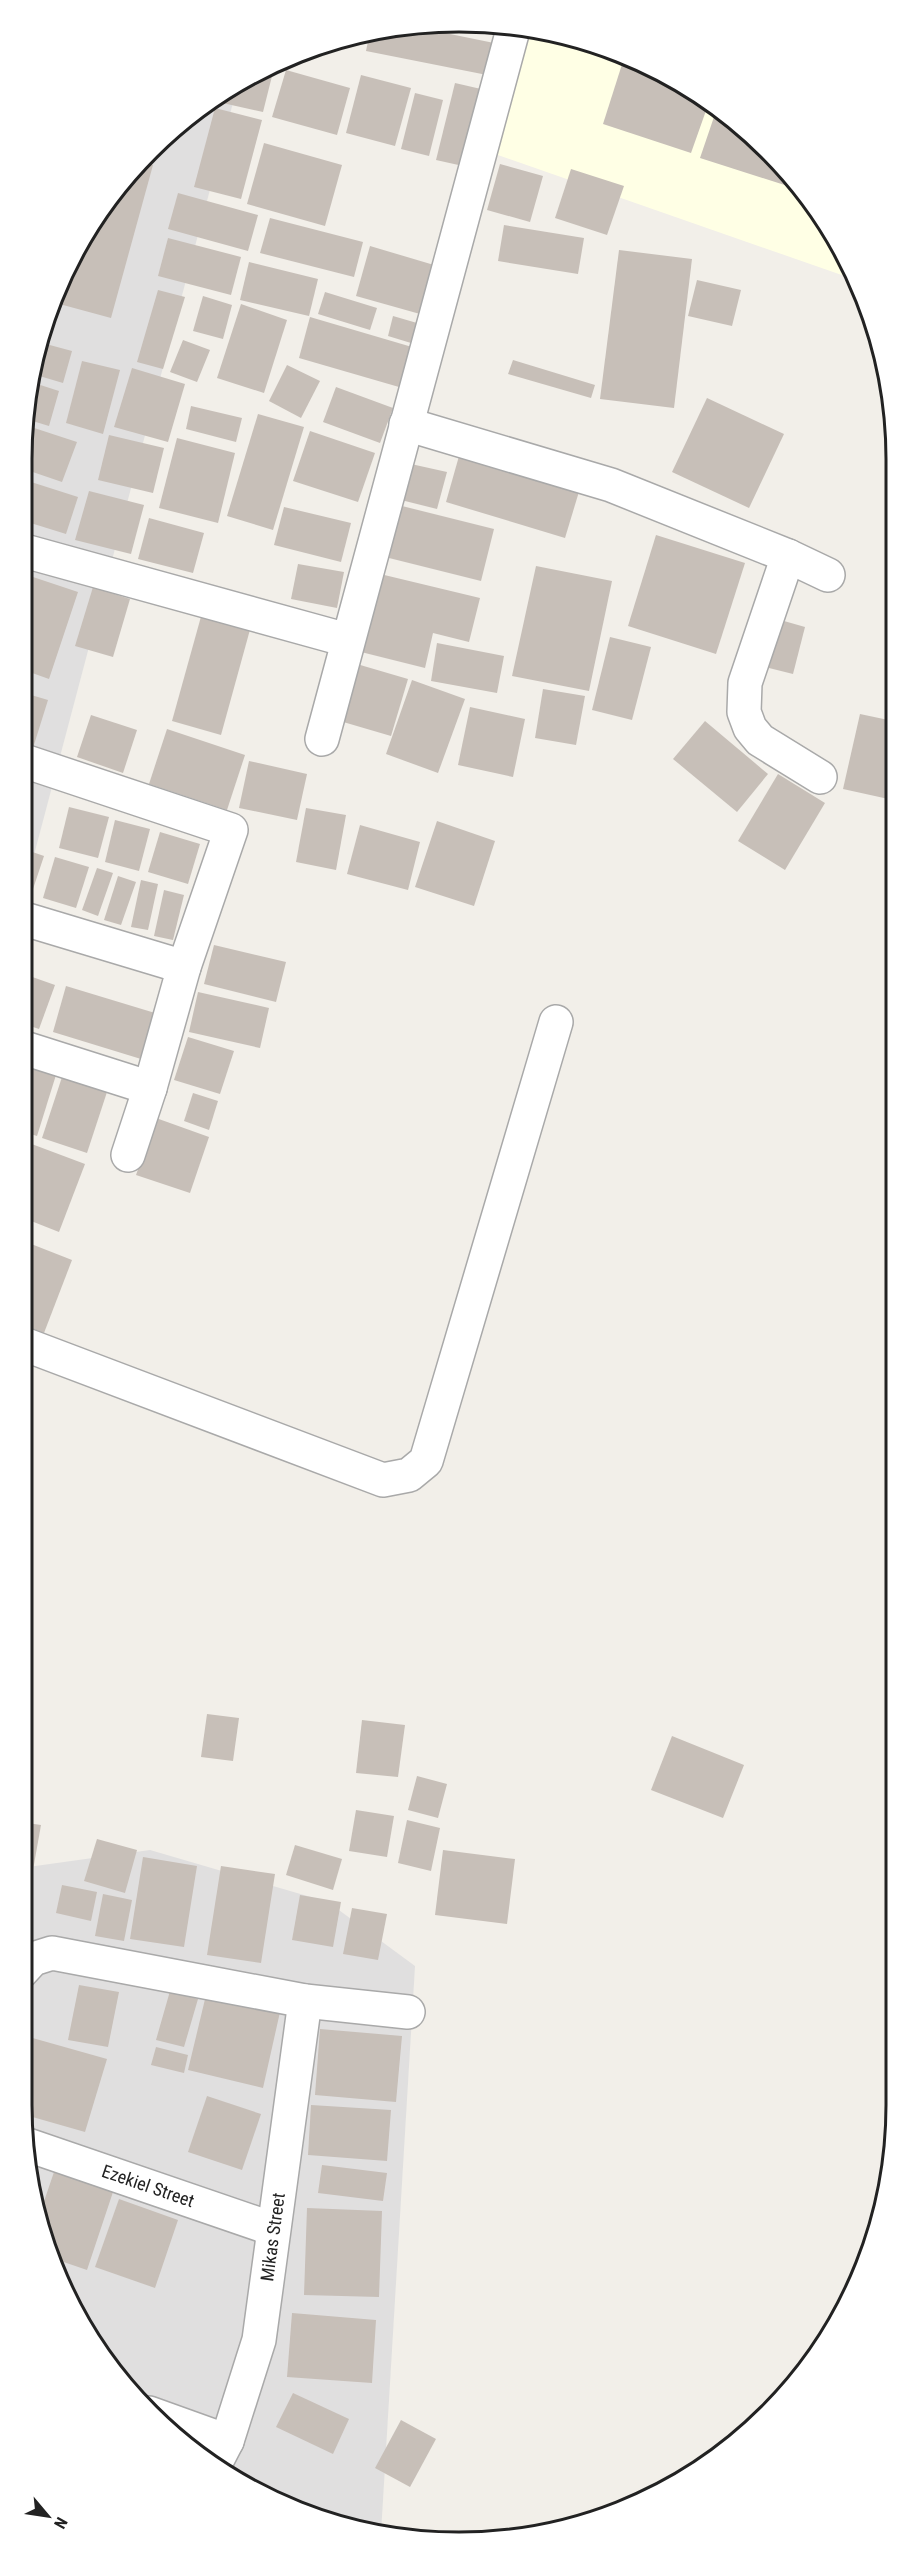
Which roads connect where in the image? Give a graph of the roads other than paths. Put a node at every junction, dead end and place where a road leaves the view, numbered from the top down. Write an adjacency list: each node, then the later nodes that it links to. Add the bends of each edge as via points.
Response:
1 (512, 35): 2 (street)
2 (406, 424): 4 (street, via 611,485); 6 (street)
3 (32, 553): 6 (street)
4 (788, 555): 5 (street); 9 (street, via 742,700 750,728 760,740)
5 (828, 575)
6 (347, 640): 7 (street)
7 (322, 739)
8 (32, 764): 11 (street, via 231,830)
9 (820, 777)
10 (32, 921): 11 (street)
11 (184, 967): 14 (street)
12 (556, 1022): 16 (street, via 426,1461 409,1475 383,1480)
13 (32, 1050): 14 (street)
14 (150, 1088): 15 (street)
15 (128, 1155)
16 (32, 1347)
17 (32, 1960): 18 (street, via 52,1953)
18 (306, 2001): 19 (street); 21 (street, Mikas Street)
19 (408, 2012)
20 (33, 2147): 21 (street, Ezekiel Street)
21 (273, 2229): 23 (street, Mikas Street, via 259,2340)
22 (187, 2434): 23 (street)
23 (221, 2454)

